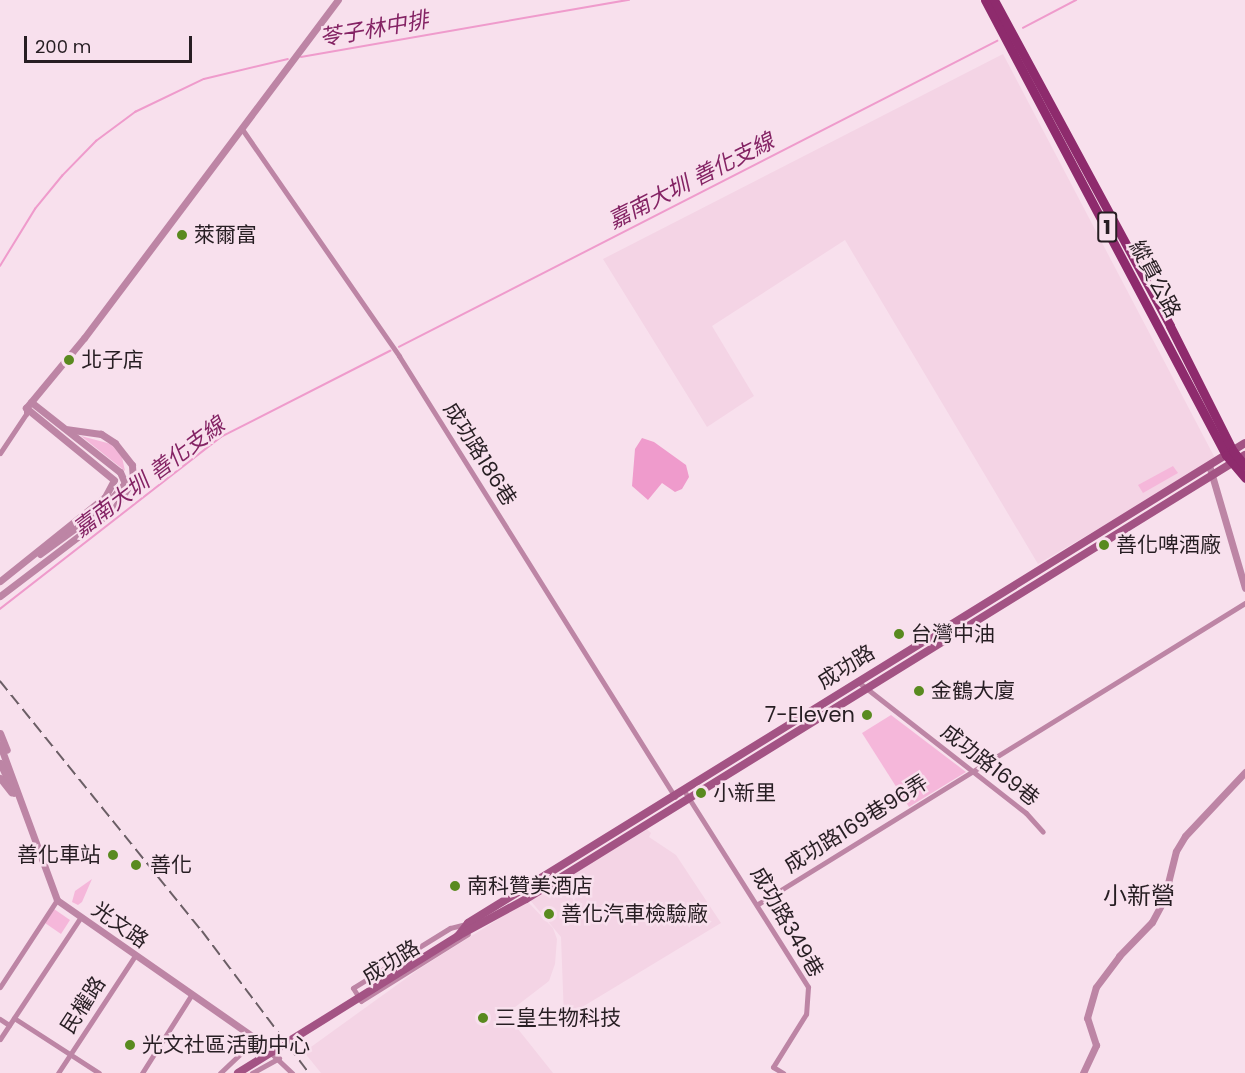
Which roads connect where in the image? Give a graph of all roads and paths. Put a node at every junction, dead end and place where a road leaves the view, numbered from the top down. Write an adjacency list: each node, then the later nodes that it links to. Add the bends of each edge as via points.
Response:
1 (338, 0): 4 (street)
2 (985, 0): 9 (main road, 縱貫公路 / 1)
3 (994, 0): 9 (main road, 縱貫公路 / 1, via 1170,326)
4 (242, 129): 5 (street, via 84,338); 28 (street, 成功路186巷, via 405,364)
5 (28, 405): 6 (street); 8 (street); 13 (street, via 114,480 105,497)
6 (64, 429): 14 (street, via 123,475 125,483 103,508); 16 (street, via 101,434 123,449 133,472 126,495 114,509)
7 (1245, 443): 9 (main road, 成功路)
8 (0, 453)
9 (1236, 458): 10 (main road, 成功路); 11 (main road, 成功路); 12 (main road, 縱貫公路 / 1)
10 (1209, 465): 11 (street); 18 (main road, 成功路)
11 (1215, 474): 15 (street); 19 (main road, 成功路)
12 (1245, 478)
13 (0, 581)
14 (0, 586)
15 (1245, 588)
16 (0, 596)
17 (1245, 603): 23 (street, 成功路169巷96弄)
18 (857, 681): 19 (street, 成功路169巷); 27 (main road, 成功路)
19 (864, 689): 23 (street, 成功路169巷); 30 (main road, 成功路)
20 (0, 733): 29 (street, via 18,778)
21 (0, 745): 26 (street)
22 (0, 763): 26 (street)
23 (971, 771): 32 (street, 成功路169巷, via 1026,813); 34 (street, 成功路169巷96弄)
24 (1245, 772): 55 (street, via 1185,836 1176,850 1164,899 1152,922 1096,987 1087,1018 1096,1045)
25 (0, 778): 29 (street)
26 (11, 782): 29 (street)
27 (683, 789): 28 (main road, 成功路); 30 (street, 成功路349巷)
28 (674, 795): 31 (street, 成功路186巷); 36 (main road, 成功路)
29 (18, 798): 33 (street)
30 (688, 798): 31 (main road, 成功路); 34 (street, 成功路349巷)
31 (679, 803): 36 (main road, 成功路)
32 (1043, 832)
33 (57, 900): 35 (street, 光文路); 38 (street)
34 (758, 904): 54 (street, 成功路349巷, via 809,994 806,1014 774,1067)
35 (80, 918): 37 (street, 光文路); 40 (street)
36 (470, 927): 36 (street, 成功路, via 450,928 353,988 361,1001); 51 (main road, 成功路, bridge)
37 (135, 956): 39 (street, 光文路); 45 (street, 民權路)
38 (0, 987)
39 (192, 994): 44 (street, 光文路); 49 (street)
40 (14, 1018): 42 (street); 45 (street)
41 (0, 1019): 42 (street)
42 (9, 1025): 43 (street)
43 (0, 1039)
44 (256, 1039): 46 (street); 50 (street)
45 (70, 1054): 47 (street, 民權路); 48 (street)
46 (279, 1058): 52 (street); 53 (street)
47 (58, 1073)
48 (99, 1073)
49 (142, 1073)
50 (220, 1073)
51 (238, 1073)
52 (252, 1073)
53 (292, 1073)
54 (783, 1073)
55 (1083, 1073)

